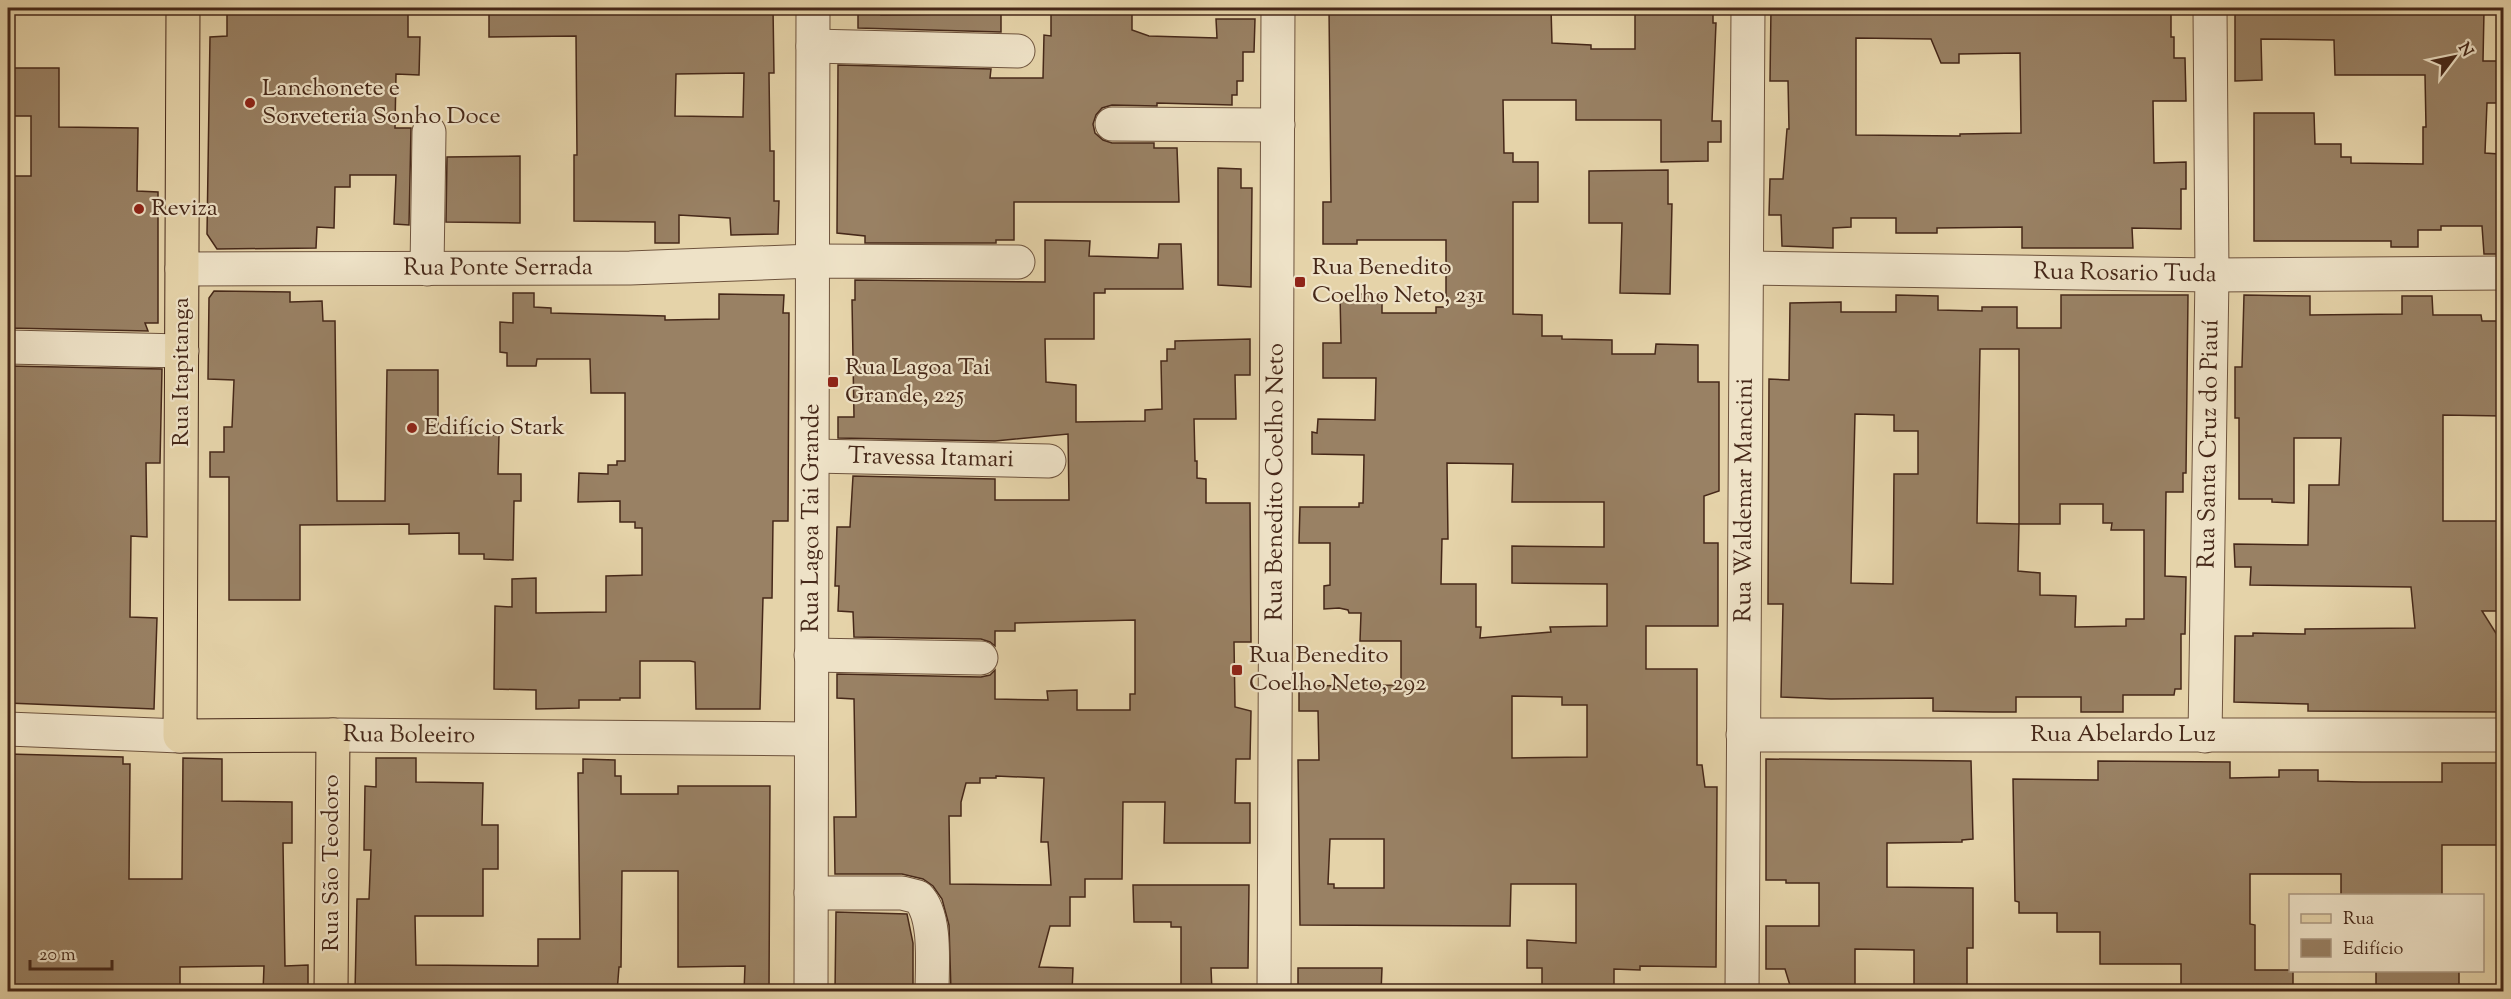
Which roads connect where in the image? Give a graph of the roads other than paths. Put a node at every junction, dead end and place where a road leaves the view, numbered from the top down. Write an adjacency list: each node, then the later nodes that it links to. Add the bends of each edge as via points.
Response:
1 (183, 8): 14 (main road, Rua Itapitanga)
2 (813, 8): 6 (street, Rua Lagoa Tai Grande)
3 (1278, 8): 9 (street, Rua Benedito Coelho Neto)
4 (1748, 8): 13 (street, Rua Waldemar Mancini)
5 (2210, 8): 17 (street, Rua Santa Cruz do Piauí)
6 (813, 46): 7 (street); 11 (street, Rua Lagoa Tai Grande)
7 (1018, 51)
8 (1112, 124): 9 (street)
9 (1278, 124): 35 (street, Rua Benedito Coelho Neto)
10 (429, 132): 15 (street)
11 (813, 261): 12 (street, Rua Ponte Serrada); 15 (street, Rua Ponte Serrada, via 630,268); 20 (street, Rua Lagoa Tai Grande)
12 (1018, 262)
13 (1747, 268): 17 (street, Rua Rosario Tuda); 26 (street, Rua Waldemar Mancini)
14 (183, 269): 15 (street, Rua Ponte Serrada); 19 (main road, Rua Itapitanga)
15 (427, 269)
16 (2504, 273): 17 (street, Rua Rosario Tuda)
17 (2212, 274): 29 (street, Rua Santa Cruz do Piauí)
18 (8, 347): 19 (street)
19 (182, 351): 28 (main road, Rua Itapitanga)
20 (813, 456): 21 (street, Travessa Itamari); 22 (street, Rua Lagoa Tai Grande)
21 (1049, 461)
22 (811, 655): 23 (street); 30 (street, Rua Lagoa Tai Grande)
23 (981, 658)
24 (8, 729): 28 (street, Rua Boleeiro)
25 (333, 735): 28 (main road, Rua Boleeiro); 30 (street, Rua Boleeiro); 32 (main road, Rua São Teodoro)
26 (1743, 735): 29 (street, Rua Abelardo Luz); 36 (street, Rua Waldemar Mancini)
27 (2504, 735): 29 (street, Rua Abelardo Luz)
28 (180, 736)
29 (2205, 736)
30 (810, 739): 31 (street, Rua Lagoa Tai Grande)
31 (811, 893): 33 (street, Rua Lagoa Tai Grande); 34 (street, via 902,893 918,897 930,922)
32 (331, 992)
33 (811, 992)
34 (932, 992)
35 (1274, 992)
36 (1742, 992)

